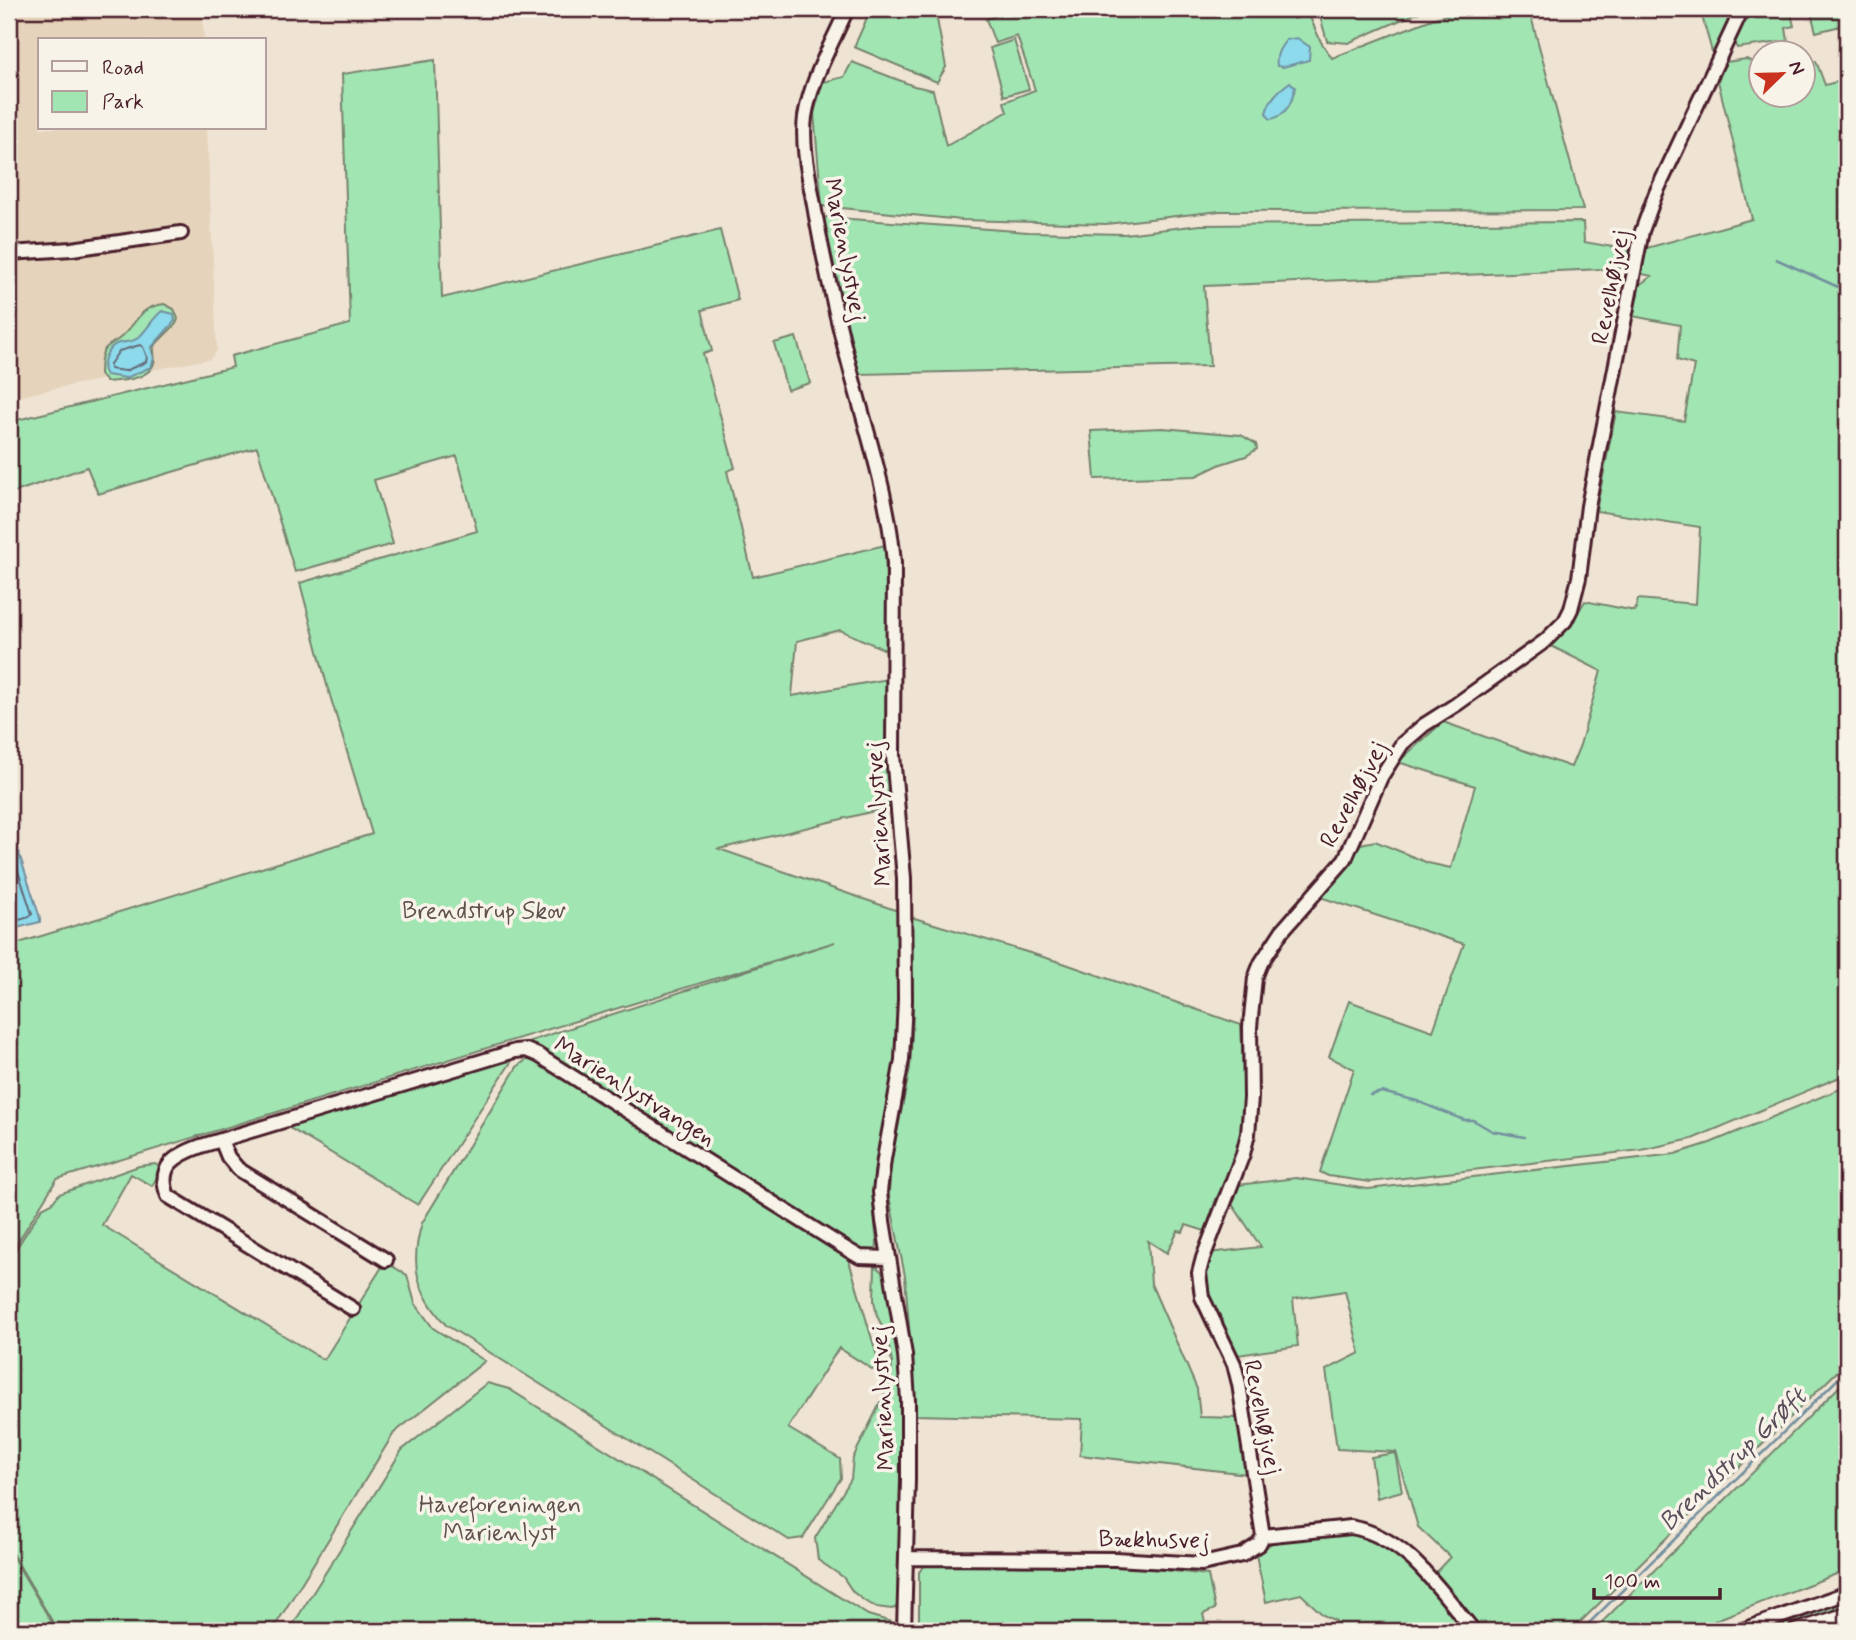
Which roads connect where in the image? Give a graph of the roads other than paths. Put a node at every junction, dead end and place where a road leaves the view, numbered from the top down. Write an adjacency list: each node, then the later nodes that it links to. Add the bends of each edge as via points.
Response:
1 (848, 9): 6 (street, Marienlystvej, via 813,87 804,139 825,259 883,485 893,549 893,755 904,878 905,1000 902,1060 880,1192)
2 (1742, 9): 9 (street, Revelhøjvej, via 1642,231 1588,506 1579,578 1565,621 1545,641 1402,744 1381,777 1345,859 1282,931 1255,978 1250,1027 1251,1119 1243,1154 1199,1273 1202,1297 1237,1374)
3 (181, 233): 4 (street, via 72,250)
4 (9, 253)
5 (221, 1140): 6 (street, Marienlystvangen, via 504,1053 526,1051 848,1250 860,1256); 7 (street, via 238,1168); 8 (street, Marienlystvangen, via 173,1161 162,1181 168,1196)
6 (888, 1258): 10 (street, Marienlystvej, via 905,1355)
7 (386, 1260)
8 (353, 1309)
9 (1263, 1536): 10 (street, Bækhusvej, via 1252,1550 1236,1558 1202,1564); 14 (street, via 1364,1529 1415,1561)
10 (906, 1558): 13 (street, Marienlystvej)
11 (1847, 1593): 15 (street)
12 (1847, 1614): 16 (street)
13 (904, 1631)
14 (1474, 1631)
15 (1740, 1631)
16 (1794, 1631)

